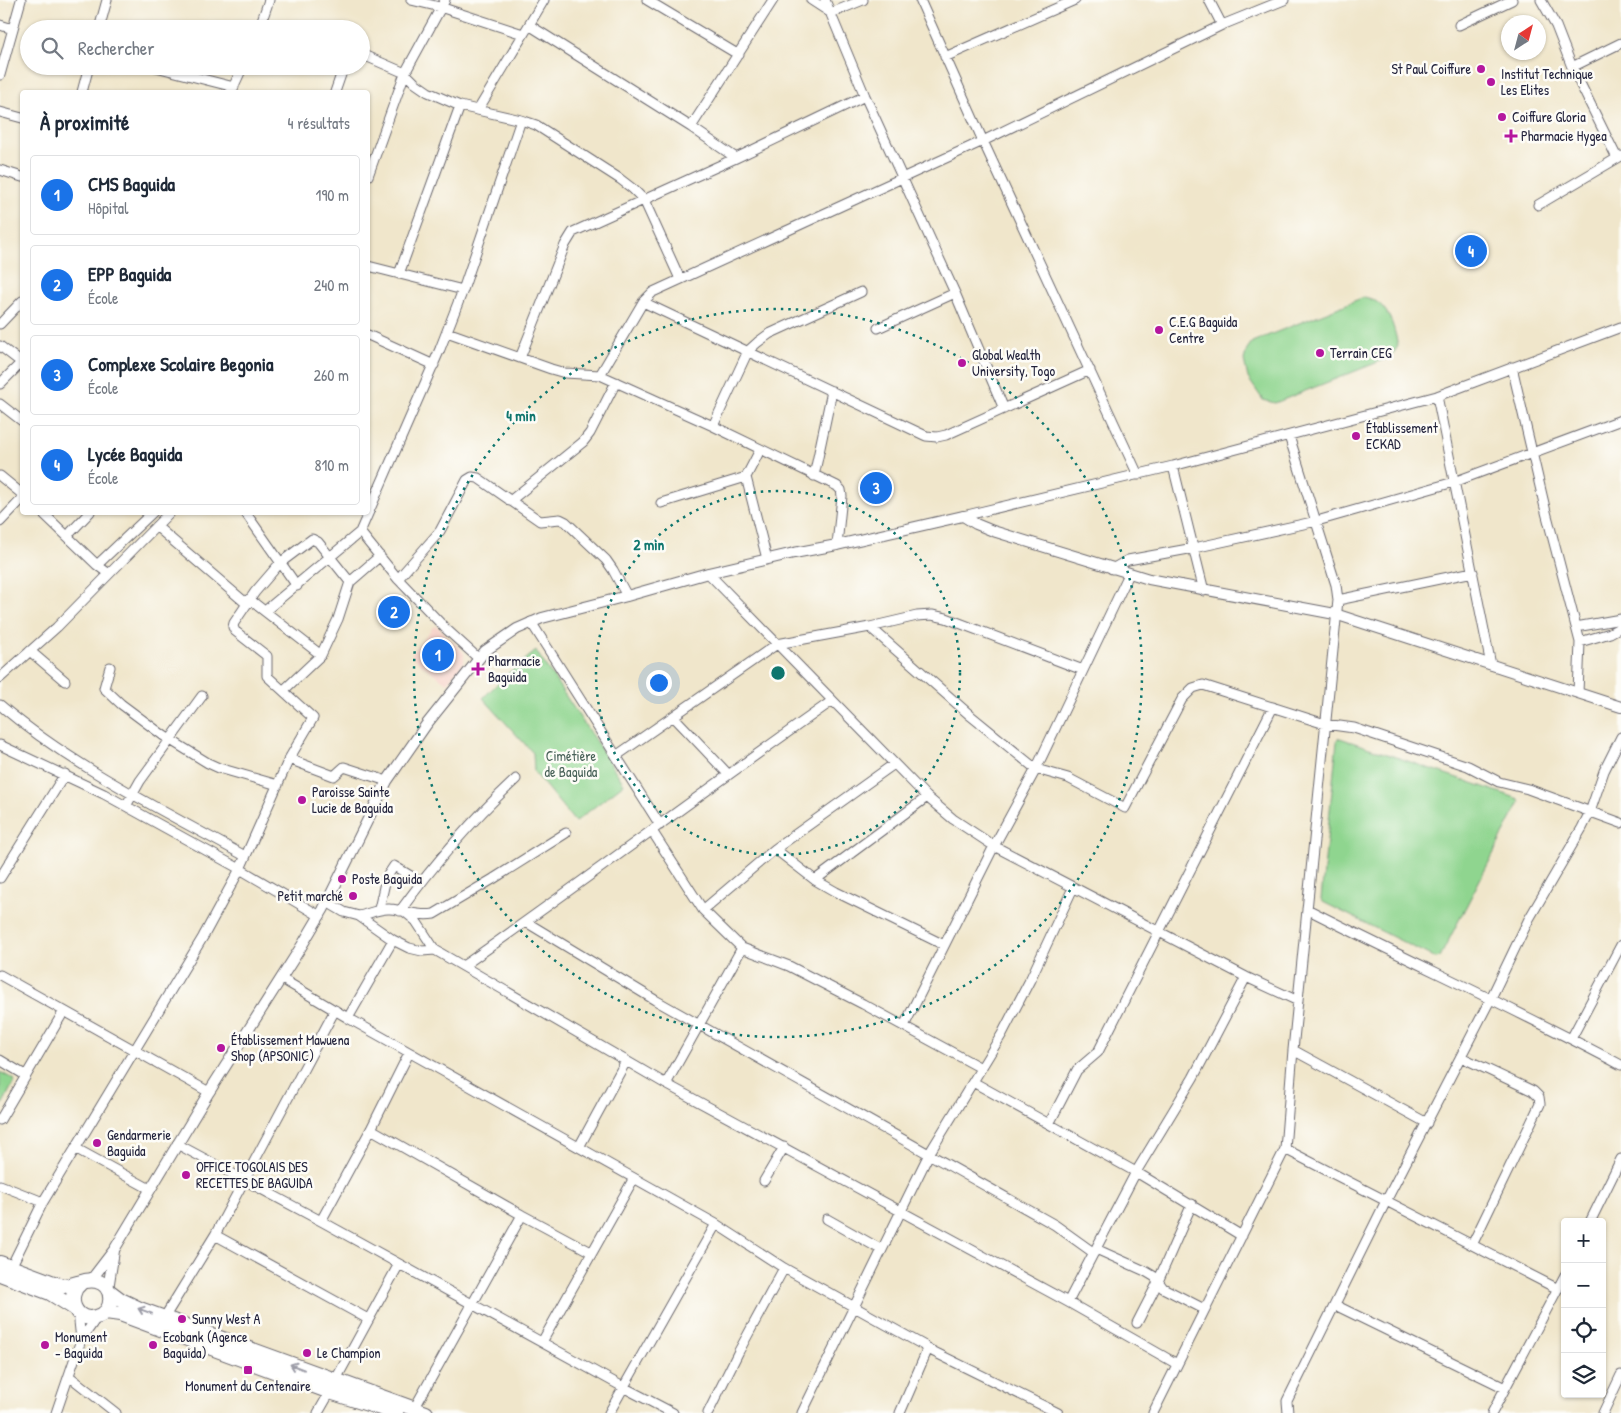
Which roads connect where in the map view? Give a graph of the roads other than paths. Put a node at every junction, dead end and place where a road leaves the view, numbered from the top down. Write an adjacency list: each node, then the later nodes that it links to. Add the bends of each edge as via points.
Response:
1 (22, 0): 25 (street)
2 (107, 0): 19 (street)
3 (268, 0): 20 (street)
4 (411, 0): 17 (street)
5 (544, 0): 23 (street)
6 (647, 0): 28 (street)
7 (773, 0): 28 (street)
8 (811, 0): 18 (street)
9 (825, 0): 18 (street)
10 (863, 0): 18 (street)
11 (920, 0): 29 (street)
12 (1075, 0): 29 (street)
13 (1209, 0): 21 (street)
14 (1284, 0): 21 (street)
15 (1512, 0): 24 (street)
16 (1541, 0): 31 (street, via 1556,26)
17 (442, 4): 26 (street); 32 (street)
18 (831, 13): 41 (street)
19 (102, 20)
20 (262, 20)
21 (1222, 24): 48 (street)
22 (0, 25): 25 (street)
23 (529, 25): 26 (street); 47 (street)
24 (1459, 25)
25 (13, 29): 33 (street)
26 (523, 34): 43 (street)
27 (1621, 43): 31 (street)
28 (739, 55): 47 (street)
29 (945, 57): 48 (street)
30 (370, 58): 32 (street)
31 (1572, 67): 49 (street)
32 (405, 73): 42 (street, via 428,92); 52 (street)
33 (0, 75)
34 (87, 75): 38 (street)
35 (182, 75): 39 (street)
36 (239, 75): 39 (street)
37 (341, 75): 40 (street)
38 (83, 90)
39 (233, 90)
40 (336, 90)
41 (865, 96): 50 (street); 54 (street)
42 (460, 106): 43 (street); 58 (street)
43 (478, 110): 46 (street)
44 (0, 112): 45 (street)
45 (20, 117)
46 (521, 120): 55 (street, via 551,134 620,179); 60 (street)
47 (691, 127): 50 (street)
48 (983, 141): 54 (street); 77 (street)
49 (1619, 157): 56 (street)
50 (736, 158): 55 (street)
51 (0, 170): 53 (street)
52 (370, 170)
53 (20, 175)
54 (903, 178): 59 (street); 62 (street)
55 (644, 200): 59 (street); 72 (street, via 573,232 565,244)
56 (1538, 205)
57 (370, 267): 58 (street)
58 (399, 274): 60 (street)
59 (680, 279): 64 (street, via 652,292)
60 (463, 290): 68 (street)
61 (861, 292): 71 (street, via 769,334)
62 (955, 294): 67 (street); 84 (street)
63 (20, 302): 65 (street)
64 (643, 302): 71 (street); 78 (street)
65 (0, 324)
66 (1621, 327): 76 (street)
67 (878, 328)
68 (447, 332): 72 (street); 75 (street)
69 (370, 336): 75 (street)
70 (0, 346): 73 (street)
71 (748, 351): 81 (street); 87 (street)
72 (520, 358): 78 (street, via 565,373)
73 (20, 361)
74 (20, 364): 80 (street)
75 (434, 365): 101 (street)
76 (1512, 367): 82 (street); 90 (street)
77 (1090, 370): 84 (street); 92 (street)
78 (600, 375): 79 (street)
79 (616, 382): 87 (street); 99 (street, via 590,433)
80 (0, 384)
81 (832, 391): 84 (street, via 926,436 946,435); 94 (street)
82 (1437, 396): 88 (street); 96 (street)
83 (0, 404): 85 (street)
84 (1004, 409)
85 (20, 419)
86 (1621, 421): 90 (street)
87 (713, 426): 89 (street)
88 (1289, 436): 91 (street); 109 (street)
89 (760, 450): 94 (street); 95 (street)
90 (1532, 453): 96 (street); 138 (street)
91 (1173, 466): 92 (street); 115 (street)
92 (1138, 474): 108 (street)
93 (0, 476): 97 (street)
94 (814, 476): 114 (street, via 841,490)
95 (746, 477): 100 (street); 118 (street)
96 (1454, 482): 109 (street); 122 (street)
97 (20, 492)
98 (20, 501): 110 (street)
99 (510, 502): 126 (street, via 478,478 467,480 440,531); 130 (street, via 540,521 560,519 566,522 606,560)
100 (661, 503)
101 (370, 509)
102 (45, 515): 120 (street)
103 (87, 515): 112 (street)
104 (150, 515): 120 (street)
105 (167, 515): 111 (street)
106 (247, 515): 119 (street)
107 (368, 515): 113 (street)
108 (963, 516): 114 (street); 121 (street, via 993,531)
109 (1317, 521): 115 (street); 131 (street)
110 (0, 522)
111 (156, 526): 123 (street); 132 (street)
112 (71, 532)
113 (360, 532): 116 (street); 117 (street)
114 (837, 545): 118 (street)
115 (1194, 548): 121 (street, via 1128,560); 129 (street)
116 (380, 556): 126 (street); 127 (street)
117 (331, 558): 119 (street, via 312,539); 127 (street); 128 (street)
118 (767, 559): 124 (street)
119 (280, 562): 128 (street); 132 (street)
120 (97, 565): 123 (street)
121 (1112, 569): 125 (street)
122 (1472, 572): 131 (street); 145 (street)
123 (109, 574): 142 (street)
124 (708, 574): 130 (street); 141 (street)
125 (1129, 574): 129 (street); 147 (street)
126 (398, 579): 144 (street)
127 (350, 582): 143 (street, via 338,620)
128 (297, 586): 133 (street)
129 (1204, 590): 134 (street)
130 (627, 596): 136 (street)
131 (1338, 600): 134 (street)
132 (248, 602): 133 (street); 150 (street, via 232,628 264,652 268,660 268,676)
133 (265, 611): 143 (street)
134 (1335, 614): 145 (street); 158 (street)
135 (1621, 618): 138 (street)
136 (531, 622): 144 (street); 162 (street)
137 (870, 627): 141 (street); 147 (street, via 932,615); 165 (street)
138 (1576, 627): 140 (street)
139 (1621, 627): 140 (street)
140 (1580, 642): 151 (street)
141 (777, 644): 153 (street); 157 (street)
142 (30, 651): 148 (street); 149 (street)
143 (321, 655): 150 (street)
144 (478, 658): 169 (street)
145 (1491, 665): 151 (street)
146 (110, 667): 160 (street, via 104,688)
147 (1083, 670): 165 (street)
148 (0, 678)
149 (65, 681)
150 (284, 690): 163 (street, via 313,718)
151 (1578, 693): 156 (street)
152 (202, 696): 160 (street)
153 (832, 701): 164 (street); 167 (street)
154 (0, 705): 171 (street, via 28,728)
155 (1273, 707): 158 (street); 165 (street, via 1212,687 1193,688 1182,699 1125,808 1068,778); 196 (street)
156 (1621, 707)
157 (674, 717): 162 (street); 167 (street)
158 (1325, 724): 174 (street, via 1354,728 1434,754 1499,782); 190 (street)
159 (1621, 737): 174 (street, via 1604,771)
160 (171, 740): 170 (street, via 219,768); 171 (street)
161 (0, 745): 166 (street)
162 (616, 756): 176 (street)
163 (289, 759): 169 (street, via 334,776 344,767); 170 (street)
164 (894, 764): 172 (street); 180 (street)
165 (1036, 769): 179 (street)
166 (64, 774): 173 (street); 182 (street)
167 (728, 774): 176 (street)
168 (516, 779): 186 (street, via 483,810)
169 (387, 781): 188 (street)
170 (278, 785): 181 (street)
171 (132, 794): 173 (street); 181 (street)
172 (927, 797): 179 (street); 185 (street)
173 (126, 806): 183 (street)
174 (1590, 812): 175 (street); 206 (street, via 1529,919)
175 (1621, 823)
176 (660, 826): 177 (street)
177 (652, 831): 191 (street); 195 (street)
178 (566, 834): 192 (street, via 434,914)
179 (994, 846): 187 (street); 198 (street)
180 (775, 849): 185 (street); 191 (street)
181 (245, 856): 183 (street)
182 (4, 861): 184 (street)
183 (240, 869): 193 (street); 214 (street)
184 (0, 878)
185 (815, 880): 198 (street)
186 (421, 882): 189 (street, via 394,866 386,878); 192 (street)
187 (1073, 888): 196 (street); 221 (street, via 1030,980)
188 (327, 902): 193 (street); 194 (street)
189 (379, 909): 192 (street); 194 (street)
190 (1307, 909): 206 (street); 207 (street)
191 (703, 910): 200 (street)
192 (402, 912): 201 (street, via 416,921)
193 (320, 916): 205 (street)
194 (359, 916): 197 (street)
195 (526, 922): 202 (street); 211 (street)
196 (1159, 932): 204 (street); 228 (street, via 1098,1052 1077,1070)
197 (393, 940): 201 (street, via 422,952); 210 (street)
198 (944, 945): 212 (street)
199 (1621, 945): 213 (street)
200 (742, 948): 211 (street); 212 (street, via 789,966)
201 (435, 950): 202 (street)
202 (463, 966): 219 (street)
203 (0, 975): 209 (street)
204 (1246, 977): 207 (street); 237 (street, via 1193,1078)
205 (282, 979): 208 (street); 225 (street)
206 (1491, 998): 213 (street); 217 (street)
207 (1298, 1001): 215 (street)
208 (335, 1010): 210 (street); 239 (street)
209 (64, 1011): 214 (street); 222 (street)
210 (348, 1018): 216 (street)
211 (700, 1025): 224 (street); 235 (street)
212 (904, 1026): 221 (street)
213 (1572, 1039): 220 (street)
214 (134, 1050): 225 (street); 233 (street)
215 (1293, 1050): 227 (street); 234 (street)
216 (409, 1053): 229 (street); 231 (street)
217 (1461, 1057): 227 (street); 254 (street, via 1533,1091 1540,1104)
218 (0, 1060): 222 (street)
219 (626, 1061): 224 (street); 231 (street)
220 (1621, 1065)
221 (981, 1068): 223 (street)
222 (25, 1075): 226 (street)
223 (973, 1082): 228 (street); 235 (street)
224 (666, 1084): 232 (street)
225 (209, 1092): 230 (street)
226 (0, 1120)
227 (1427, 1123): 243 (street)
228 (1049, 1124): 237 (street)
229 (371, 1129): 247 (street); 250 (street)
230 (176, 1144): 239 (street); 242 (street)
231 (579, 1147): 238 (street)
232 (784, 1147): 240 (street); 246 (street)
233 (75, 1148): 242 (street); 244 (street)
234 (1285, 1149): 243 (street); 253 (street)
235 (929, 1154): 246 (street); 257 (street, via 1056,1225)
236 (1621, 1159): 248 (street)
237 (1136, 1172): 245 (street); 257 (street)
238 (634, 1178): 251 (street); 258 (street)
239 (244, 1180): 250 (street); 252 (street)
240 (764, 1181)
241 (0, 1185): 244 (street)
242 (150, 1189): 255 (street)
243 (1386, 1201): 254 (street); 269 (street)
244 (44, 1202): 260 (street)
245 (1192, 1204): 253 (street); 263 (street)
246 (900, 1212): 256 (street); 267 (street)
247 (522, 1215): 258 (street); 268 (street)
248 (1592, 1218)
249 (827, 1219): 256 (street)
250 (321, 1221): 259 (street)
251 (716, 1224): 261 (street); 284 (street)
252 (215, 1235): 274 (street); 275 (street)
253 (1242, 1236): 271 (street)
254 (1472, 1245): 265 (street)
255 (114, 1250): 262 (street); 266 (street)
256 (882, 1250): 270 (street)
257 (1095, 1251): 263 (street, via 1145,1270); 267 (street)
258 (591, 1252): 278 (street)
259 (399, 1264): 268 (street); 275 (street)
260 (4, 1268): 262 (highway, via 62,1286); 272 (highway)
261 (784, 1268): 270 (street); 294 (street)
262 (86, 1281): 266 (highway, via 101,1282); 272 (highway, via 73,1294)
263 (1158, 1281): 271 (street, via 1164,1289); 276 (street)
264 (1561, 1283): 265 (street)
265 (1558, 1289): 285 (street)
266 (108, 1290): 273 (highway, via 110,1302); 274 (highway, one-way to 266, via 121,1300)
267 (1068, 1302): 280 (street)
268 (474, 1305): 278 (street); 286 (street)
269 (1335, 1305): 285 (street); 298 (street, via 1287,1401)
270 (854, 1308): 279 (street); 295 (street)
271 (1204, 1309): 280 (street)
272 (76, 1310): 273 (highway, via 86,1317); 277 (street)
273 (101, 1315): 277 (street); 283 (highway, via 120,1314)
274 (164, 1318): 283 (highway, one-way to 274)
275 (368, 1319): 283 (street)
276 (1138, 1323)
277 (81, 1340): 282 (street)
278 (542, 1342): 284 (street)
279 (926, 1348): 288 (street); 296 (street)
280 (1177, 1364): 297 (street)
281 (1621, 1375): 300 (street)
282 (69, 1376): 289 (street); 290 (street)
283 (333, 1386): 286 (highway); 287 (highway); 291 (street)
284 (623, 1387): 292 (street); 293 (street)
285 (1505, 1388): 299 (street)
286 (420, 1411)
287 (387, 1412)
288 (903, 1412)
289 (56, 1413)
290 (116, 1413)
291 (318, 1413)
292 (609, 1413)
293 (673, 1413)
294 (708, 1413)
295 (802, 1413)
296 (1058, 1413)
297 (1152, 1413)
298 (1288, 1413)
299 (1492, 1413)
300 (1604, 1413)

